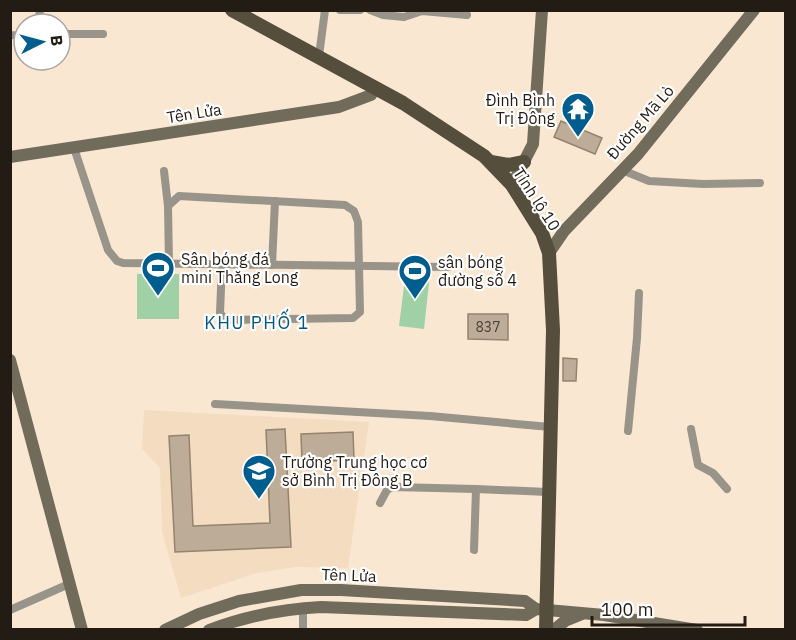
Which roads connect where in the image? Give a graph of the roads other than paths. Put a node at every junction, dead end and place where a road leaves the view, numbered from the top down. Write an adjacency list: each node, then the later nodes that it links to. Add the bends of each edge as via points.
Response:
1 (231, 10): 11 (main road, Tỉnh lộ 10)
2 (325, 10): 11 (street)
3 (340, 10): 4 (street)
4 (360, 10)
5 (370, 10): 8 (street, via 404,17 422,11)
6 (542, 10): 16 (main road, via 533,144)
7 (754, 10): 17 (main road, Đường Mã Lò)
8 (467, 15)
9 (72, 34): 10 (street)
10 (103, 34)
11 (319, 56): 12 (main road, Tỉnh lộ 10)
12 (375, 87): 13 (main road, Tên Lửa, via 371,95 339,107); 15 (main road, Tỉnh lộ 10)
13 (74, 148): 14 (main road, Tên Lửa); 24 (street, via 112,256 123,263)
14 (10, 157)
15 (491, 162): 16 (main road); 20 (main road, Tỉnh lộ 10)
16 (524, 162): 20 (main road)
17 (622, 170): 19 (street, via 649,181); 23 (main road, Đường Mã Lò, via 564,231)
18 (164, 171): 22 (street)
19 (760, 183)
20 (512, 185): 23 (main road, Tỉnh lộ 10, via 542,233)
21 (275, 201): 22 (street, via 183,196); 26 (street); 27 (street, via 351,207 358,222)
22 (168, 206): 24 (street)
23 (549, 253): 32 (main road, Tỉnh lộ 10, via 553,330)
24 (169, 264): 25 (street)
25 (222, 264): 26 (street); 27 (street, via 220,313 231,322 356,317 361,308)
26 (272, 266): 27 (street)
27 (360, 266): 28 (street)
28 (448, 267)
29 (639, 293): 34 (street)
30 (11, 366): 40 (main road)
31 (215, 404): 32 (street, via 430,416)
32 (550, 428): 37 (main road, Tỉnh lộ 10)
33 (691, 429): 36 (street, via 698,465 713,472)
34 (628, 431)
35 (476, 489): 37 (street); 38 (street, via 393,487); 39 (street)
36 (727, 489)
37 (548, 492): 42 (main road, Tỉnh lộ 10)
38 (380, 503)
39 (474, 550)
40 (69, 584): 43 (street); 46 (main road)
41 (303, 608): 42 (main road, Tên Lửa, via 526,615); 45 (main road, Tên Lửa, via 263,614); 49 (street)
42 (541, 609): 44 (main road); 47 (main road, Tên Lửa, via 525,601 301,590 239,601); 50 (main road, Tỉnh lộ 10)
43 (10, 610)
44 (584, 613): 51 (main road); 52 (main road)
45 (226, 626): 48 (main road, Tên Lửa)
46 (82, 630)
47 (165, 630)
48 (209, 630)
49 (303, 630)
50 (546, 630)
51 (554, 630)
52 (697, 630)

